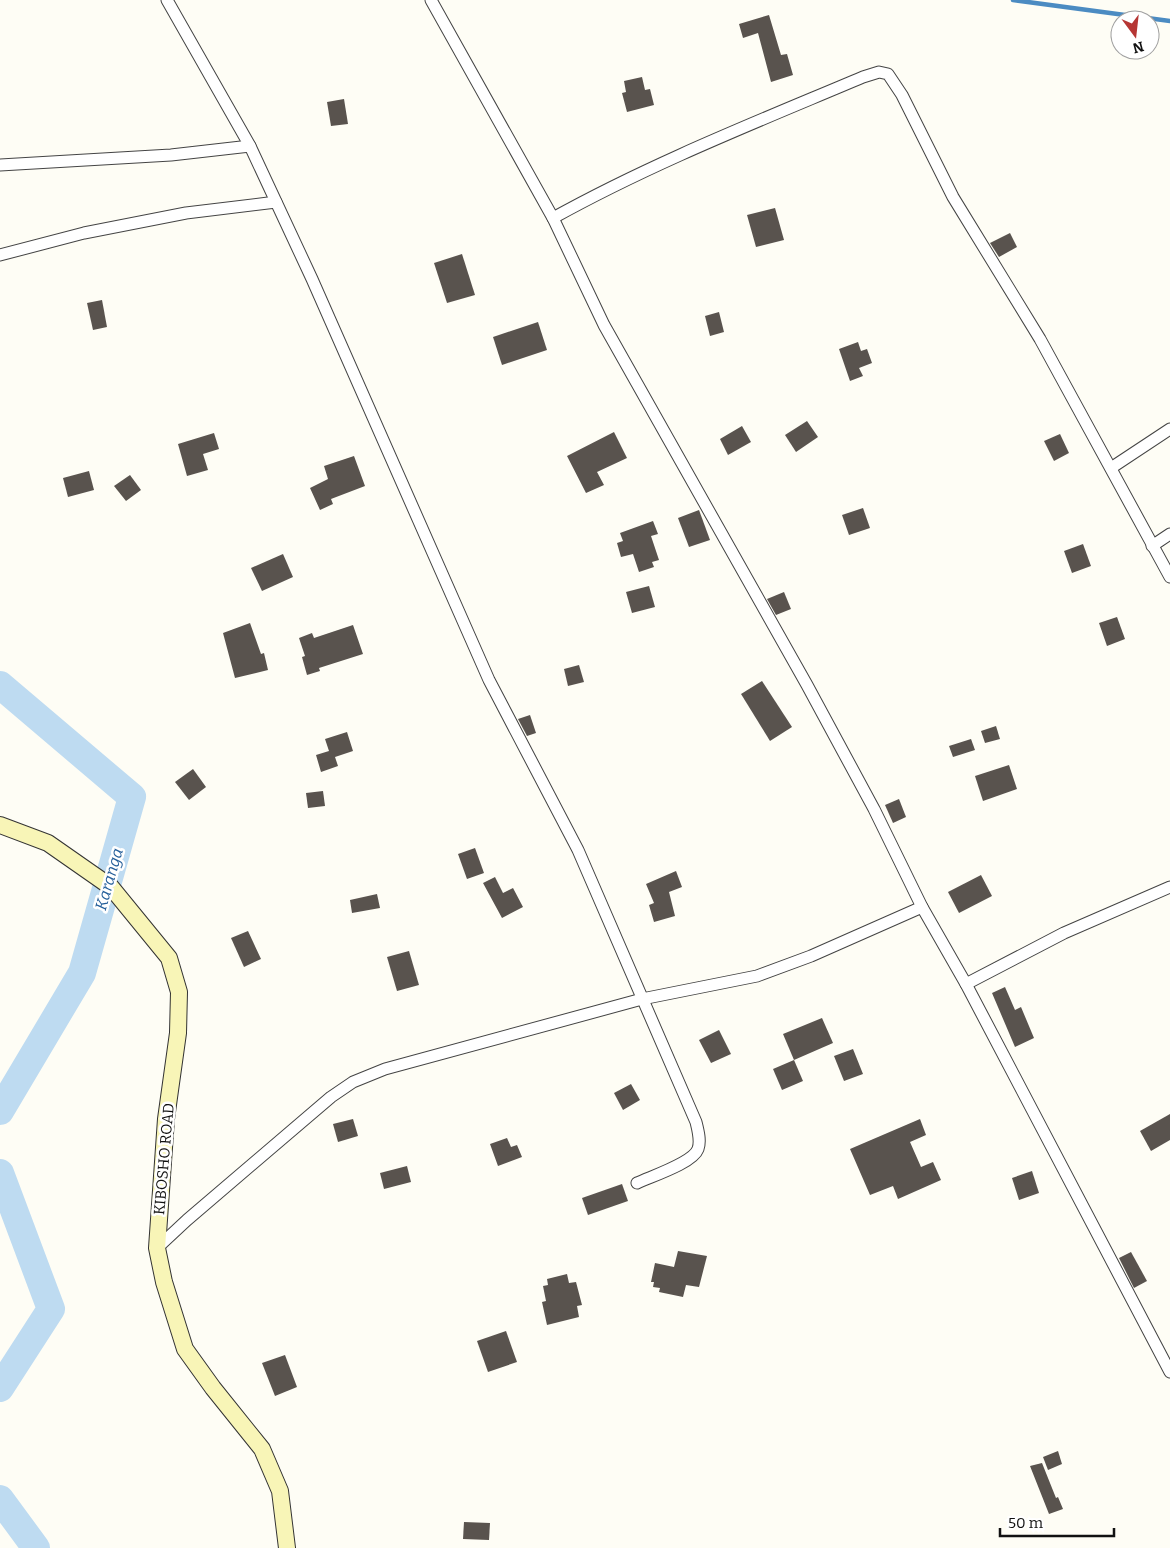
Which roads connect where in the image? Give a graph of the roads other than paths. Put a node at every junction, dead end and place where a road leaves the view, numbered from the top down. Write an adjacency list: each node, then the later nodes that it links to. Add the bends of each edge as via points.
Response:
1 (167, 0): 3 (street)
2 (431, 0): 6 (street)
3 (250, 146): 4 (street, via 171,155); 5 (street)
4 (0, 166)
5 (276, 202): 7 (street, via 186,213 84,233); 17 (street, via 489,680 578,850)
6 (553, 218): 9 (street, via 613,185 772,116 863,77 879,72 888,74 902,94 953,197 1040,339); 15 (street, via 604,325 807,685)
7 (0, 255)
8 (1170, 429): 9 (street)
9 (1111, 468): 11 (street)
10 (1170, 534): 11 (street)
11 (1152, 546): 12 (street)
12 (1170, 577)
13 (0, 825): 19 (main road, KIBOSHO ROAD, via 48,844 111,887 169,958 179,992 178,1032 166,1119)
14 (1170, 887): 16 (street, via 1064,934)
15 (922, 907): 16 (street); 17 (street, via 757,976)
16 (966, 984): 20 (street)
17 (642, 999): 18 (street, via 696,1122 699,1136 698,1150 688,1160); 19 (street, via 393,1067 353,1082 331,1097)
18 (637, 1182)
19 (157, 1248): 21 (main road, KIBOSHO ROAD, via 185,1349 262,1449 280,1491)
20 (1170, 1372)
21 (287, 1548)

